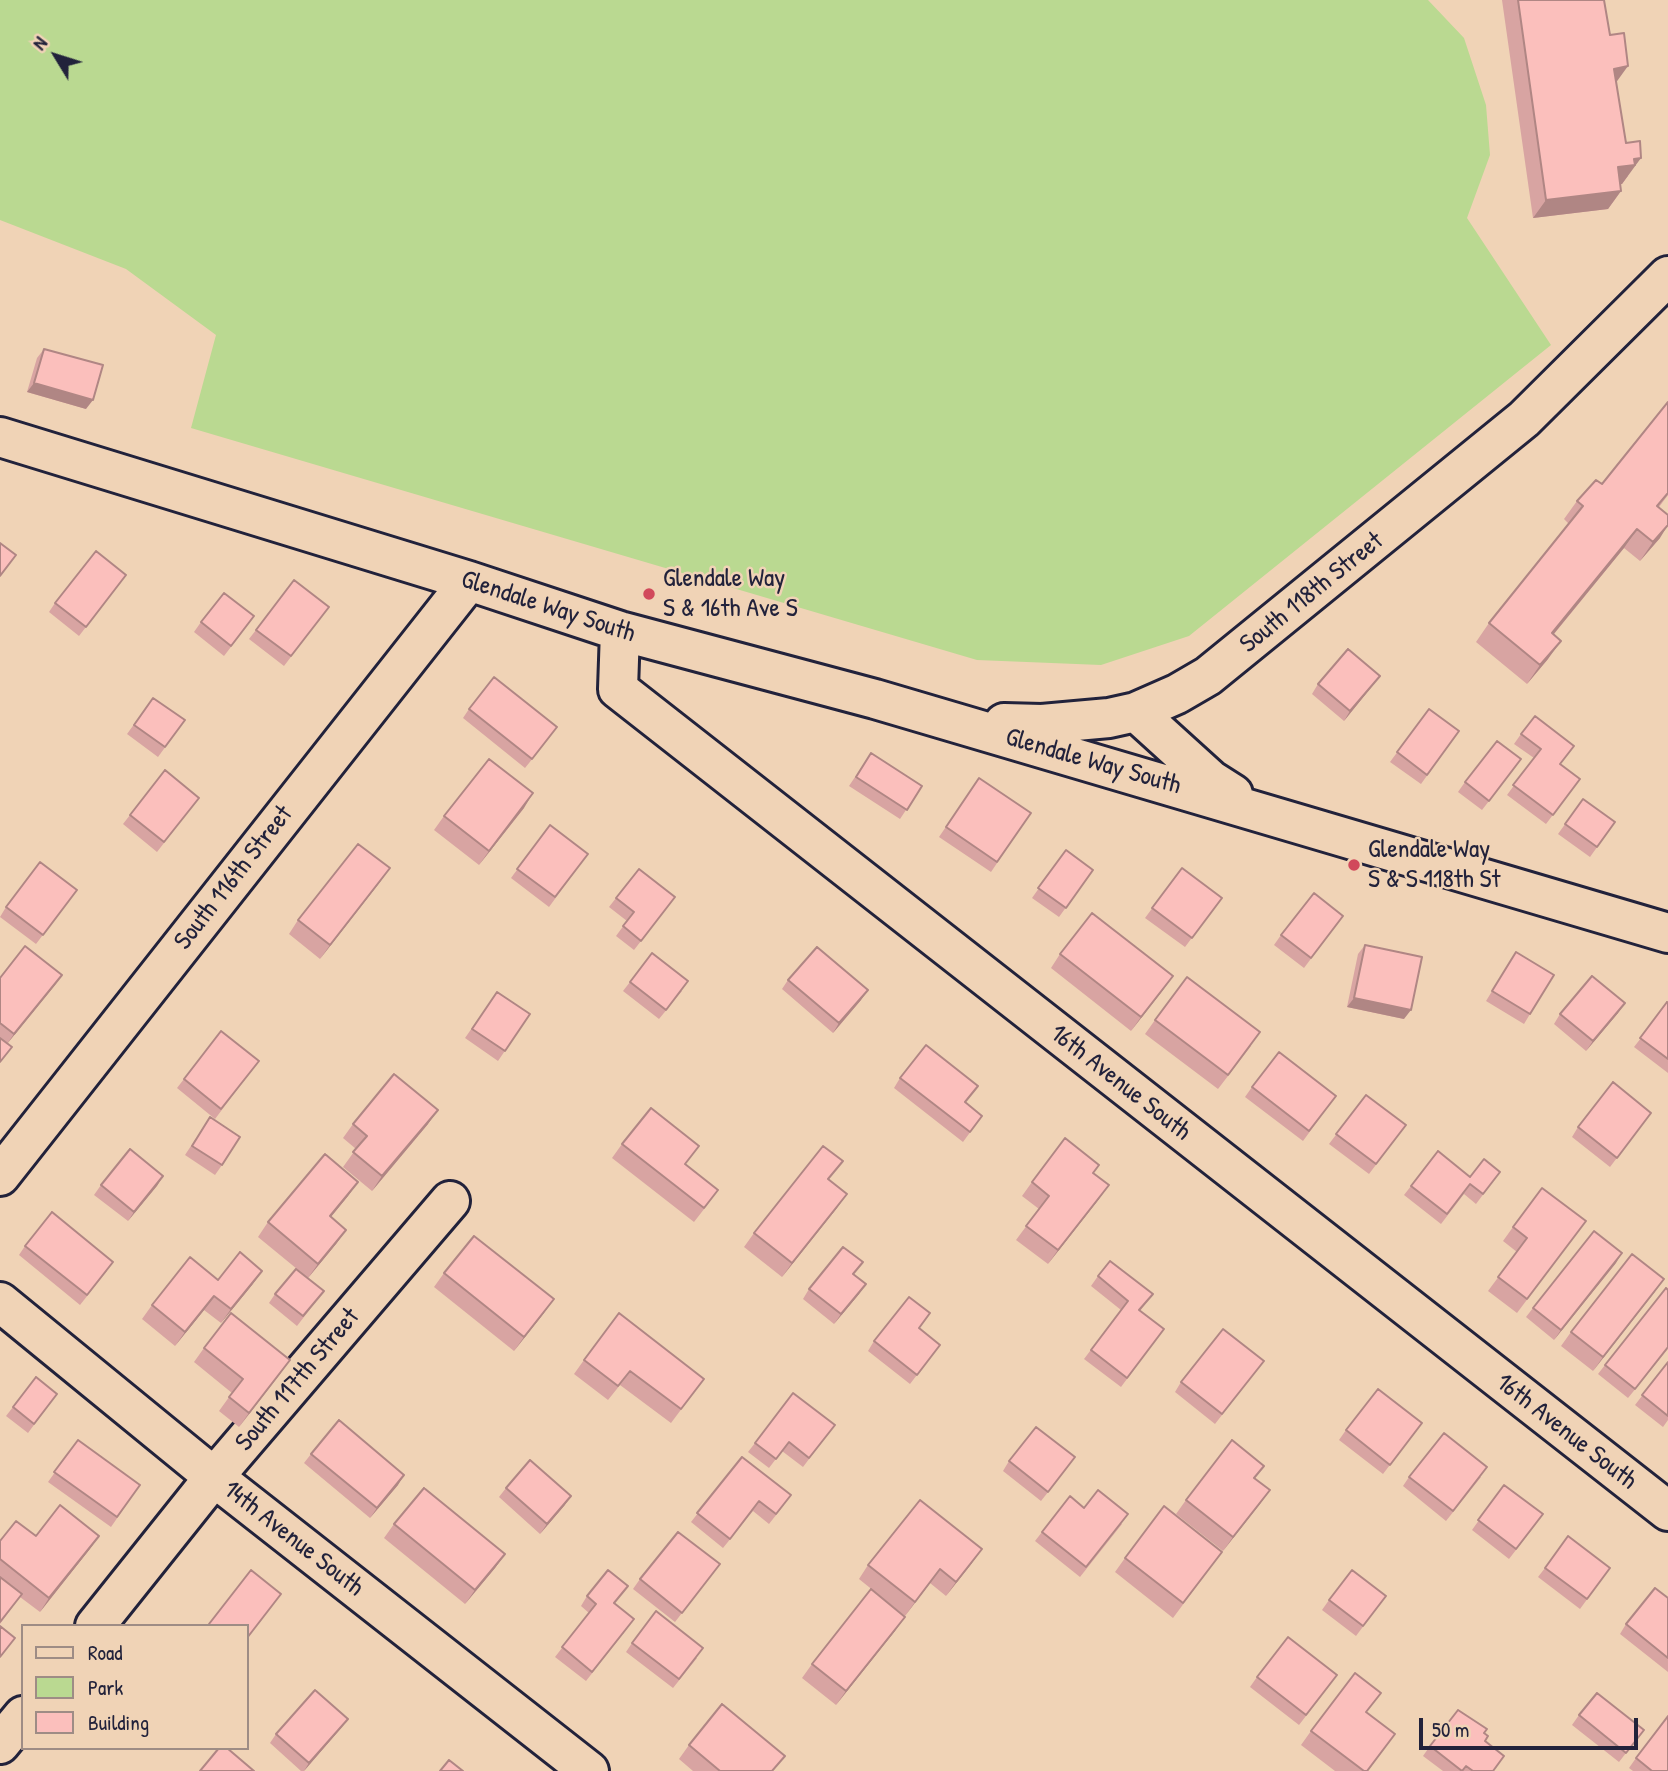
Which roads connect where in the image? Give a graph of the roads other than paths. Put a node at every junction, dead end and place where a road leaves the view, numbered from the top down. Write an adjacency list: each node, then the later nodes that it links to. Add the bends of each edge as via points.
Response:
1 (1668, 276): 6 (street, South 118th Street, via 1524,419 1209,676)
2 (0, 437): 3 (street, Glendale Way South)
3 (469, 581): 4 (street, Glendale Way South); 9 (street, South 116th Street)
4 (620, 631): 5 (street, Glendale Way South); 13 (street, 16th Avenue South, via 618,689)
5 (875, 699): 6 (street, South 118th Street, via 980,722 1042,724); 7 (street, Glendale Way South)
6 (1136, 712): 7 (street, Glendale Way South, via 1211,780)
7 (1262, 811): 8 (street, Glendale Way South)
8 (1668, 933)
9 (0, 1176)
10 (450, 1201): 12 (street, South 117th Street)
11 (0, 1302): 12 (street, 14th Avenue South)
12 (215, 1477): 14 (street, South 117th Street); 17 (street, 14th Avenue South)
13 (1668, 1511)
14 (97, 1624)
15 (21, 1718): 16 (street)
16 (0, 1744)
17 (589, 1771)

